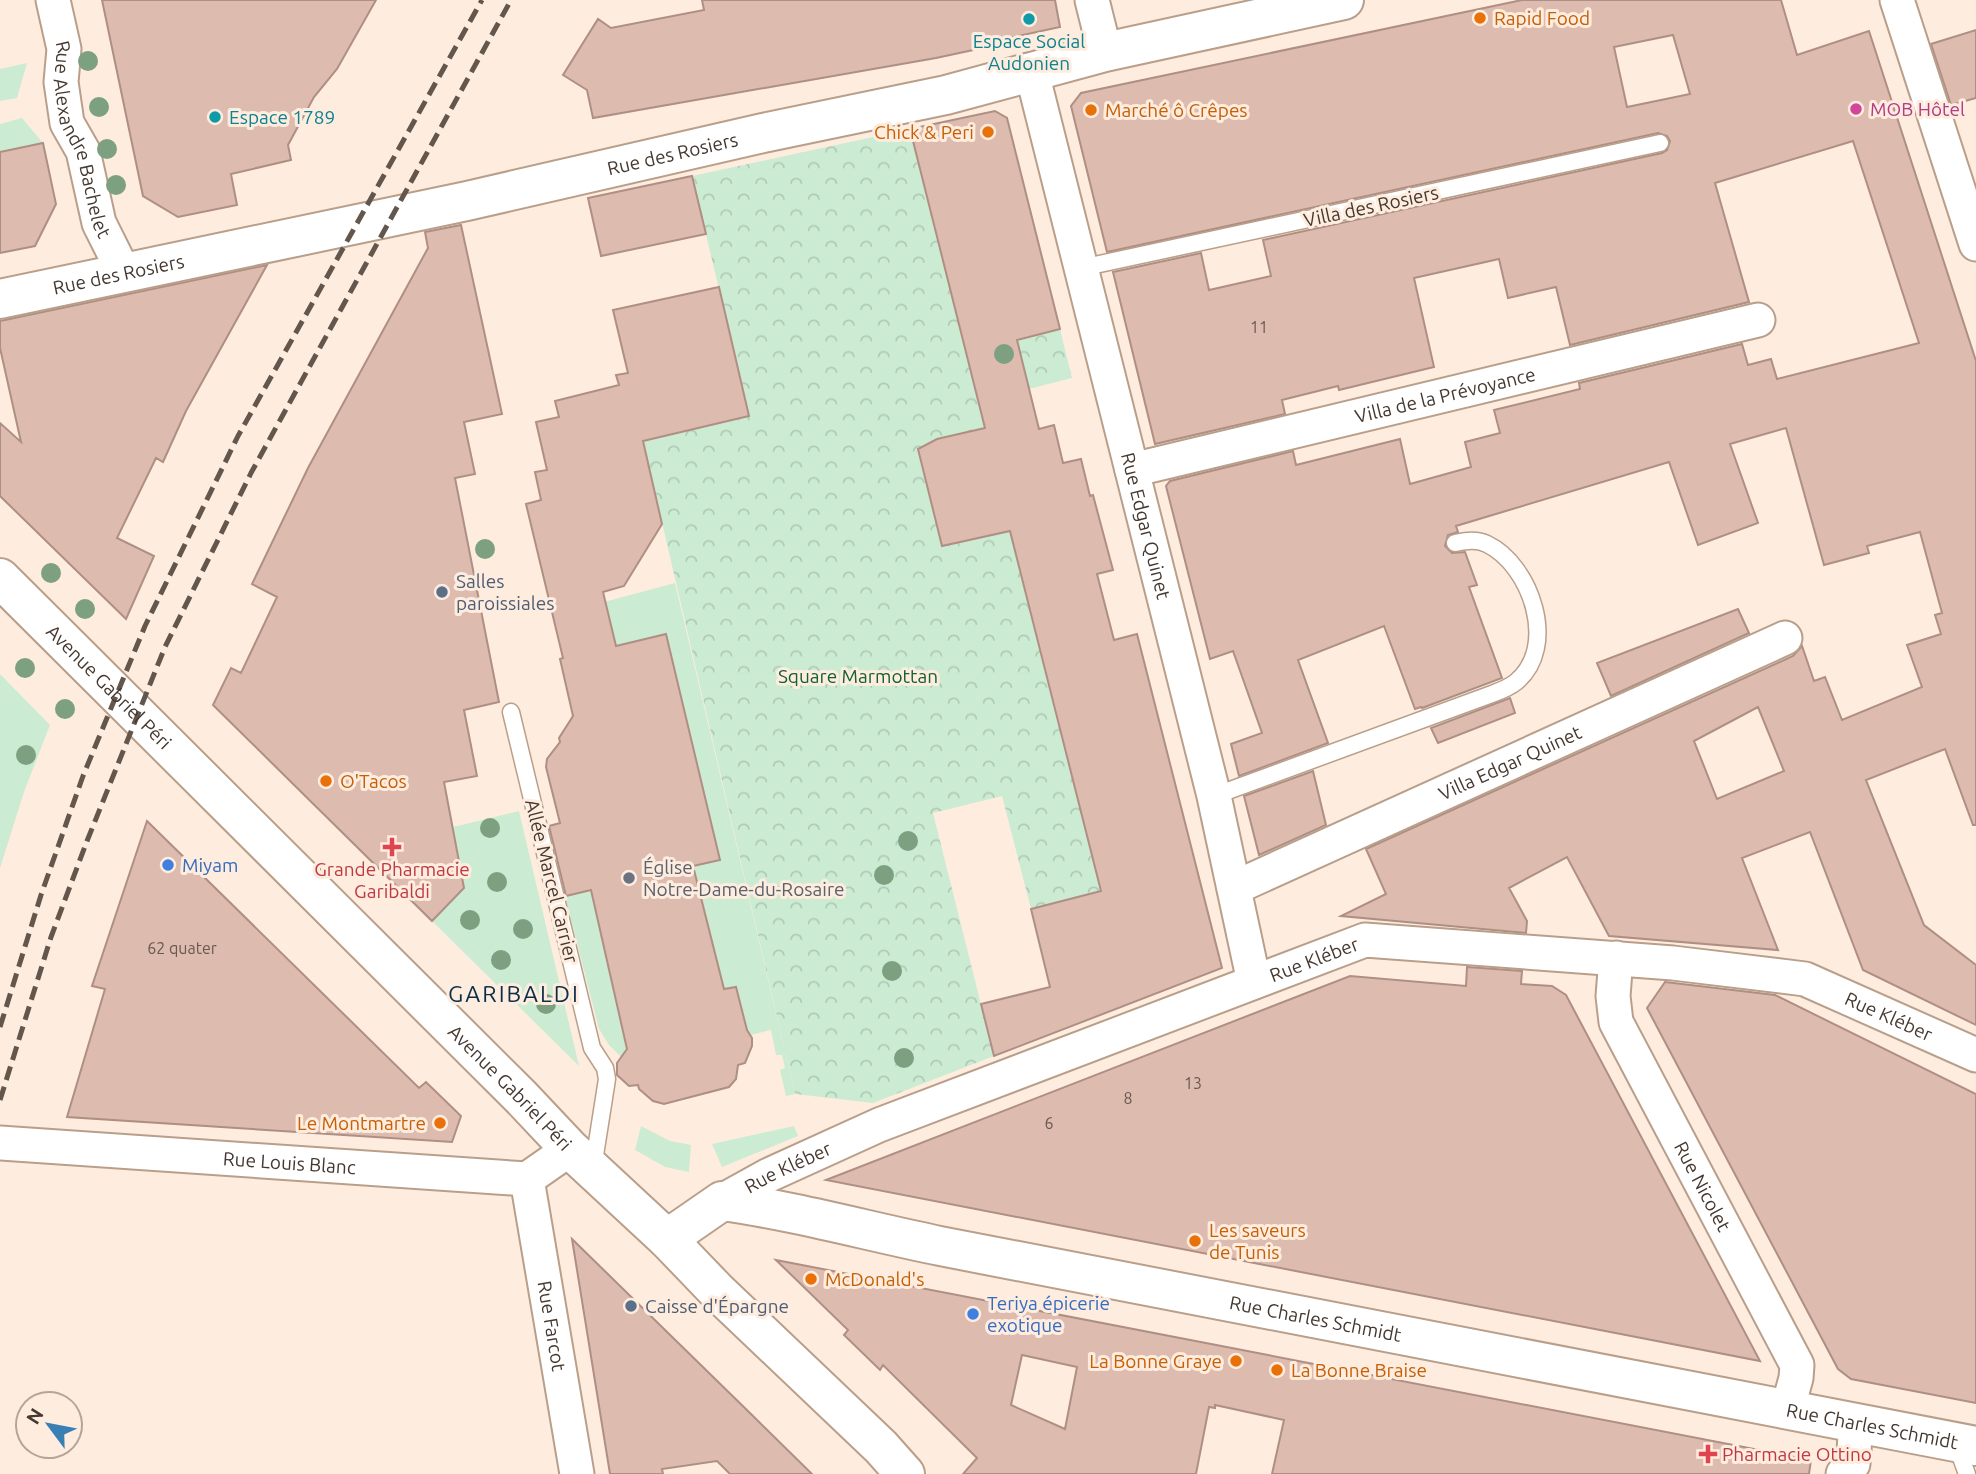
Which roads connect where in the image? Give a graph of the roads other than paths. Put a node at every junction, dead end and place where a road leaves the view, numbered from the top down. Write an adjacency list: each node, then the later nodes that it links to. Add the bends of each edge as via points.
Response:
1 (52, 0): 11 (street, Rue Alexandre Bachelet, via 64,49 61,82 68,123 83,150 99,223)
2 (1092, 0): 6 (street)
3 (1344, 0): 5 (street, Rue des Rosiers)
4 (1897, 0): 9 (street)
5 (1286, 6): 6 (street, Rue des Rosiers)
6 (1105, 51): 7 (street, Rue des Rosiers)
7 (1032, 73): 10 (street, Rue Edgar Quinet); 11 (street, Rue des Rosiers)
8 (1660, 143): 10 (lane, Villa des Rosiers)
9 (1976, 244)
10 (1081, 268): 14 (street, Rue Edgar Quinet)
11 (124, 273): 12 (street, Rue des Rosiers)
12 (0, 299)
13 (1758, 320): 14 (street, Villa de la Prévoyance)
14 (1132, 470): 19 (street, Rue Edgar Quinet)
15 (1455, 543): 19 (lane, via 1472,540 1487,544 1528,587 1538,623 1536,646 1529,666 1516,682)
16 (0, 578): 25 (street, Avenue Gabriel Péri)
17 (1785, 638): 20 (street, Villa Edgar Quinet)
18 (512, 712): 25 (lane, Allée Marcel Carrier, via 592,1048 607,1079)
19 (1214, 796): 20 (street, Rue Edgar Quinet)
20 (1234, 888): 22 (street, Rue Edgar Quinet)
21 (1616, 958): 22 (street, Rue Kléber, via 1365,940); 23 (street, Rue Kléber, via 1805,979); 29 (street, Rue Nicolet, via 1616,1022 1797,1365)
22 (1254, 982): 27 (street, Rue Kléber, via 879,1125)
23 (1976, 1055)
24 (0, 1143): 26 (street, Rue Louis Blanc)
25 (582, 1160): 26 (street); 28 (street, Avenue Gabriel Péri)
26 (527, 1179): 32 (street, Rue Farcot)
27 (722, 1201): 28 (street); 29 (street, Rue Charles Schmidt)
28 (667, 1239): 33 (street, Avenue Gabriel Péri)
29 (1787, 1411): 30 (street, Rue Charles Schmidt)
30 (1856, 1423): 31 (street, Rue Charles Schmidt); 34 (street, via 1853,1464)
31 (1966, 1454)
32 (577, 1474)
33 (905, 1474)
34 (1843, 1474)

